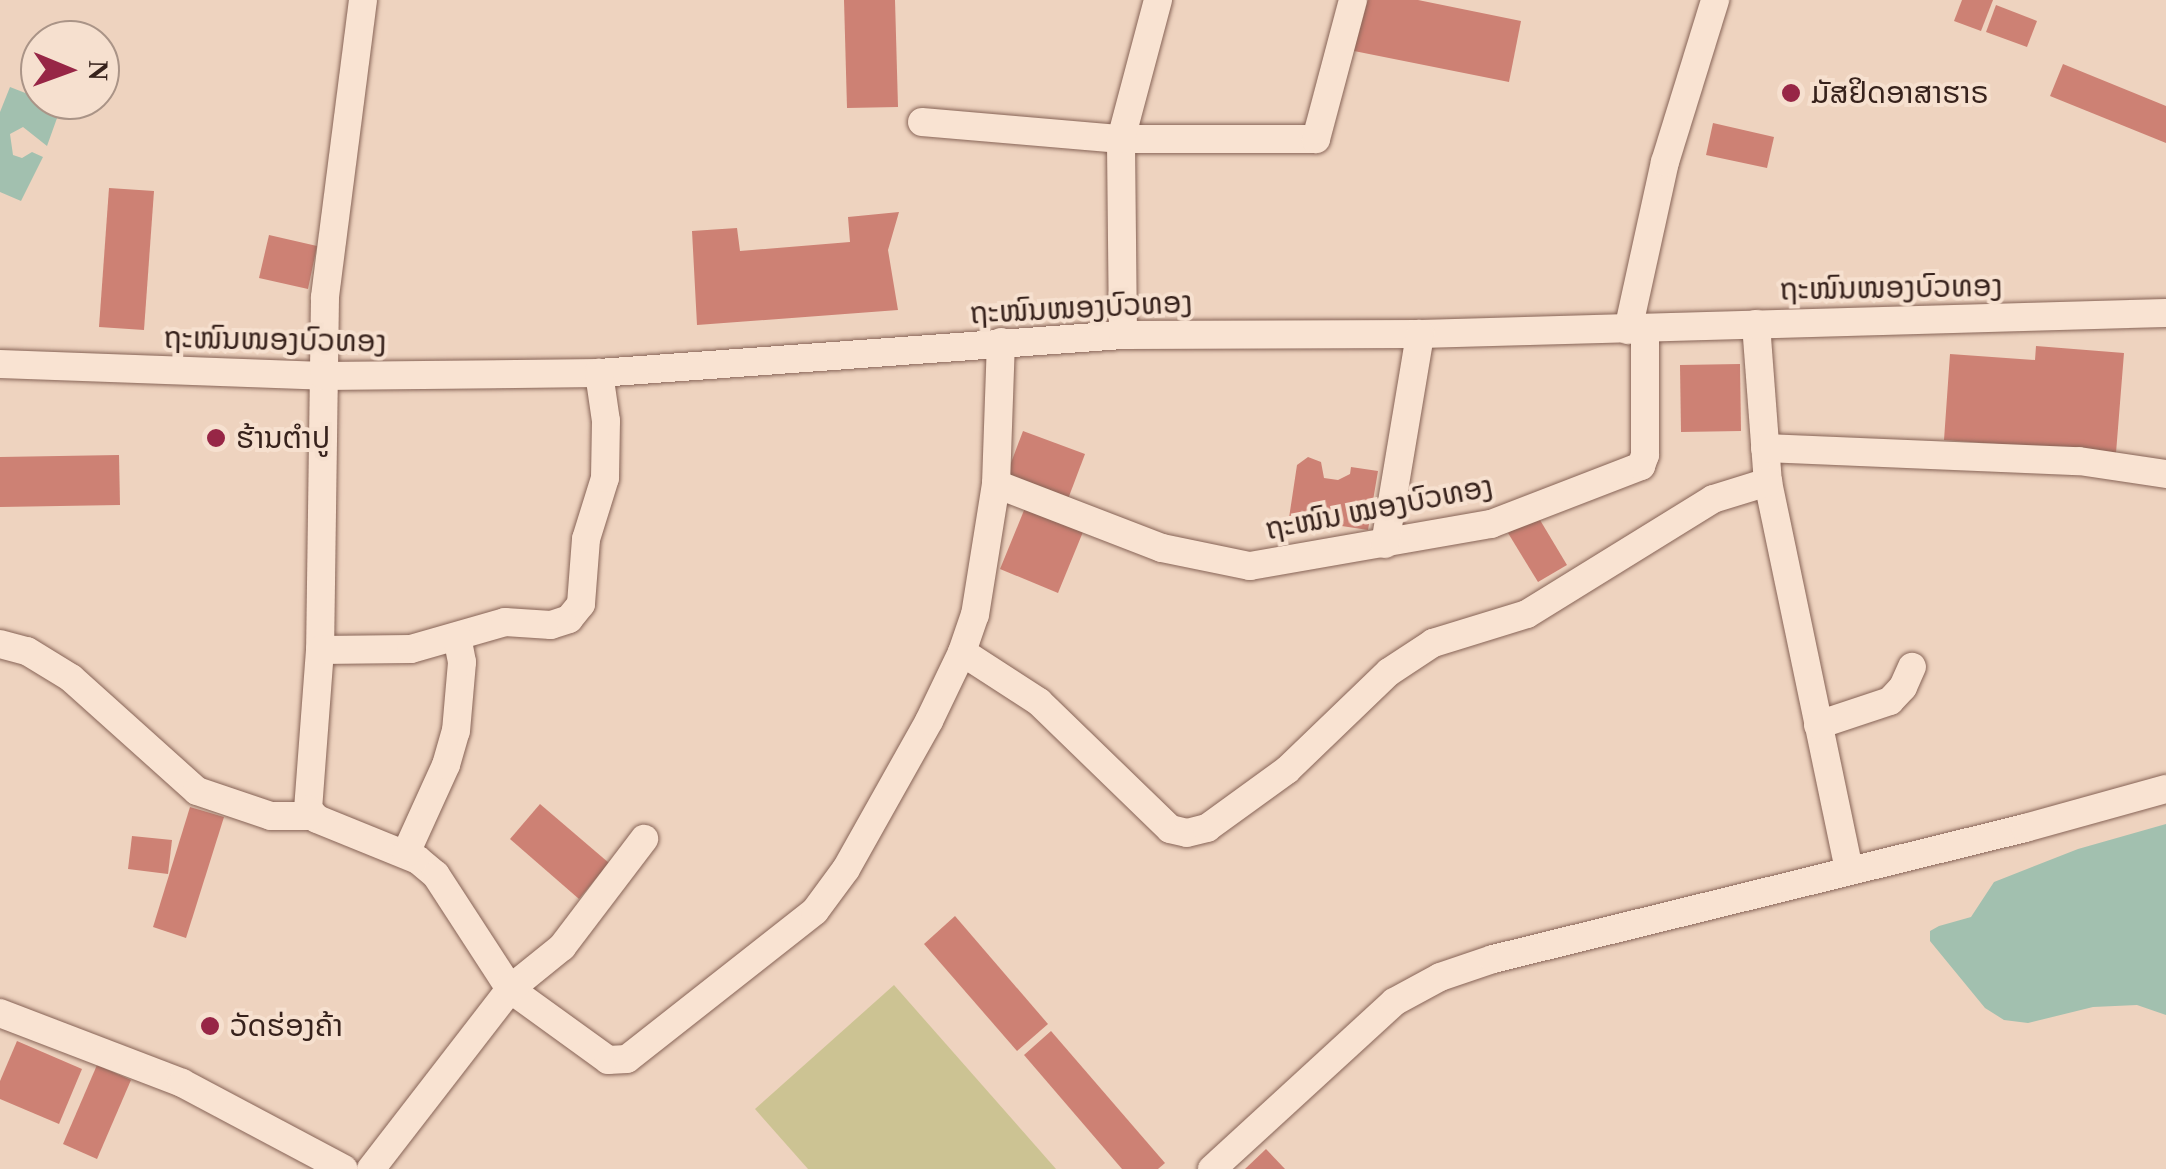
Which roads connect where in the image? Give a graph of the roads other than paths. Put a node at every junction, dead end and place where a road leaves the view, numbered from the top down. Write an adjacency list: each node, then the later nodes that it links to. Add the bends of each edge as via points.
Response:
1 (363, 0): 15 (street, via 324,297)
2 (1158, 0): 6 (street)
3 (1353, 0): 6 (street, via 1316,139)
4 (1714, 0): 9 (street, via 1665,162)
5 (922, 122): 6 (street)
6 (1121, 139): 11 (street)
7 (2166, 313): 8 (street, ຖະໜົນໜອງບົວທອງ)
8 (1756, 324): 9 (street, ຖະໜົນໜອງບົວທອງ); 16 (street)
9 (1636, 330): 10 (street, ຖະໜົນໜອງບົວທອງ); 20 (street, ຖະໜົນ ໝອງບົວທອງ, via 1646,455 1641,466 1491,524)
10 (1420, 334): 11 (street, ຖະໜົນໜອງບົວທອງ); 20 (street)
11 (1122, 335): 12 (street, ຖະໜົນໜອງບົວທອງ)
12 (1002, 342): 14 (street, ຖະໜົນໜອງບົວທອງ); 19 (street)
13 (0, 364): 15 (street, ຖະໜົນໜອງບົວທອງ)
14 (599, 372): 15 (street, ຖະໜົນໜອງບົວທອງ); 21 (street, via 605,478 586,539 581,604 569,619 551,625 506,622)
15 (324, 376): 23 (street)
16 (1766, 448): 17 (street, via 2078,461); 18 (street)
17 (2166, 474)
18 (1768, 482): 24 (street, via 1713,500 1526,614 1433,643 1388,672 1288,770 1207,828 1187,833 1170,829 1039,702); 26 (street)
19 (996, 484): 20 (street, ຖະໜົນ ໝອງບົວທອງ, via 1162,548 1250,566); 24 (street)
20 (1385, 544)
21 (457, 636): 23 (street, via 411,649); 30 (street, via 462,662 456,732)
22 (0, 644): 28 (street, via 27,651 71,678 197,791 271,816)
23 (320, 650): 28 (street)
24 (962, 652): 32 (street, via 870,828 815,911 626,1058 608,1060)
25 (1912, 667): 26 (street, via 1890,701)
26 (1818, 725): 31 (street)
27 (2166, 789): 31 (street)
28 (311, 816): 30 (street)
29 (644, 839): 32 (street, via 562,947)
30 (406, 853): 32 (street, via 436,875)
31 (1850, 871): 36 (street, via 1440,977 1394,1002)
32 (510, 989): 35 (street)
33 (0, 1013): 34 (street, via 182,1082)
34 (344, 1169)
35 (371, 1169)
36 (1212, 1169)

